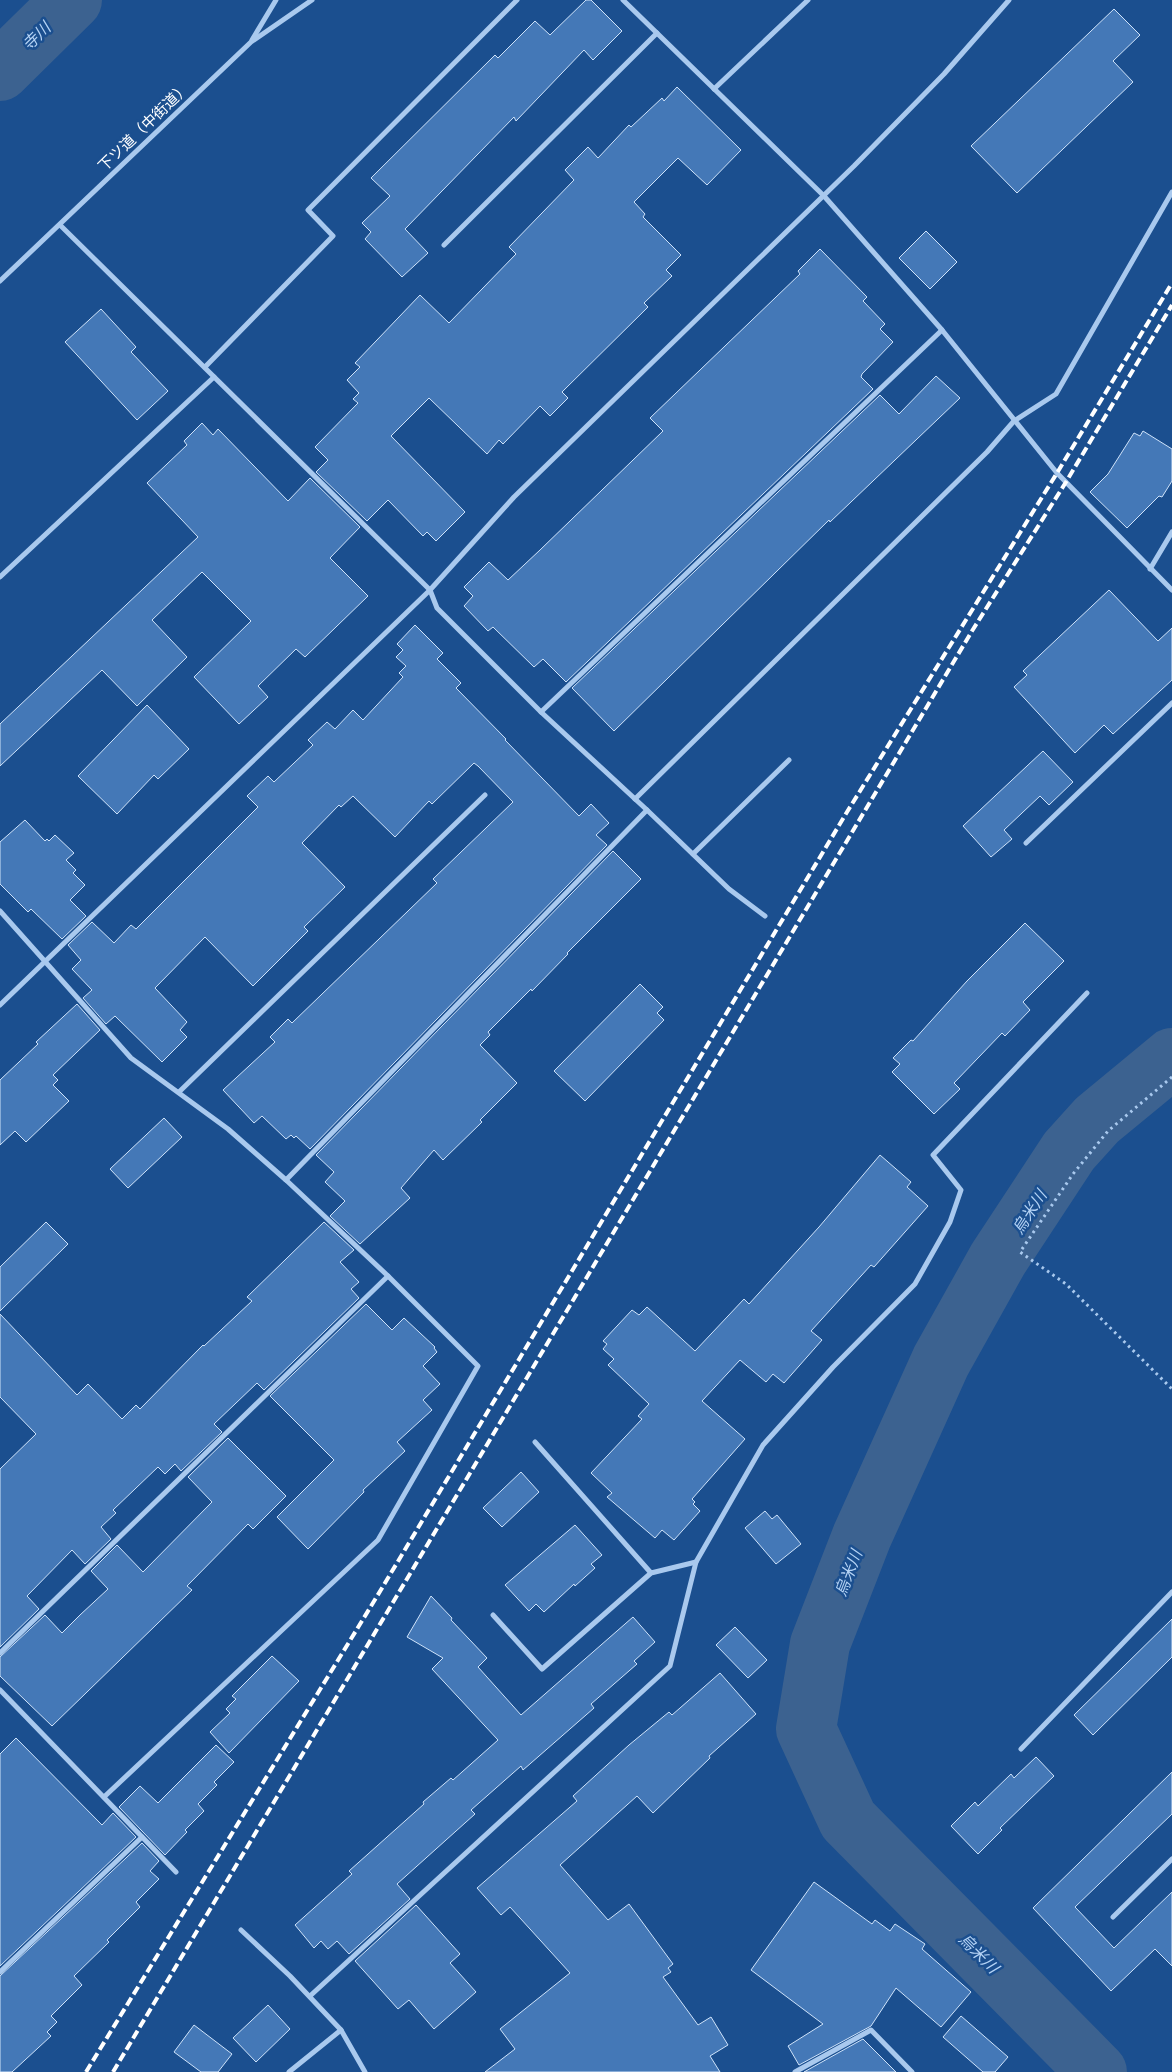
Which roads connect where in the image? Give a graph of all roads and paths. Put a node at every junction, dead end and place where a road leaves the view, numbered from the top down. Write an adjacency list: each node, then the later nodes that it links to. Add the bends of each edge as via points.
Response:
1 (276, 0): 8 (street)
2 (312, 0): 8 (street, 下ツ道（中街道）)
3 (517, 0): 16 (street, via 308,210 333,236)
4 (623, 0): 7 (street)
5 (808, 0): 9 (street)
6 (1008, 0): 11 (street, via 944,74)
7 (657, 33): 9 (street); 13 (street)
8 (251, 42): 12 (street, 下ツ道（中街道）)
9 (714, 89): 11 (street)
10 (1172, 192): 18 (street, via 1056,394)
11 (824, 196): 15 (street); 22 (street, via 514,497)
12 (60, 224): 14 (street, 下ツ道（中街道）); 16 (street)
13 (444, 245)
14 (0, 281)
15 (942, 330): 18 (street); 25 (street)
16 (204, 367): 17 (street)
17 (214, 376): 21 (street); 22 (street)
18 (1014, 421): 20 (street, via 1057,474); 28 (street, via 980,459)
19 (1172, 532): 20 (street)
20 (1150, 569): 23 (street)
21 (0, 577)
22 (430, 590): 25 (street, via 437,608); 34 (street)
23 (1172, 590)
24 (1172, 703): 30 (street)
25 (541, 712): 28 (street)
26 (789, 760): 31 (street)
27 (485, 795): 38 (street)
28 (635, 799): 29 (street)
29 (647, 810): 31 (street); 39 (street)
30 (1026, 843)
31 (693, 854): 33 (street, via 729,889)
32 (0, 912): 34 (street)
33 (765, 916)
34 (44, 961): 36 (street); 38 (street, via 131,1058)
35 (1087, 993): 43 (street, via 933,1155 961,1190 950,1222 915,1284 833,1366 764,1445)
36 (0, 1005)
37 (1172, 1077): 41 (path, via 1108,1131 1073,1174 1020,1252 1066,1284)
38 (178, 1092): 39 (street, via 228,1129)
39 (286, 1180): 40 (street)
40 (388, 1276): 47 (street); 50 (street, via 478,1366 378,1540)
41 (1172, 1388)
42 (535, 1442): 44 (street)
43 (696, 1562): 44 (street); 57 (street, via 670,1666)
44 (651, 1573): 46 (street, via 542,1668)
45 (1172, 1592): 49 (street)
46 (492, 1616)
47 (0, 1653)
48 (0, 1690): 50 (street)
49 (1021, 1749)
50 (104, 1798): 51 (street)
51 (142, 1837): 53 (street); 56 (street)
52 (1172, 1859): 54 (street)
53 (176, 1872)
54 (1113, 1917)
55 (241, 1930): 57 (street)
56 (0, 1972)
57 (310, 1996): 58 (street)
58 (341, 2030): 59 (street); 60 (street)
59 (289, 2072)
60 (365, 2072)
61 (795, 2072): 62 (street, via 871,2030)
62 (912, 2072)

